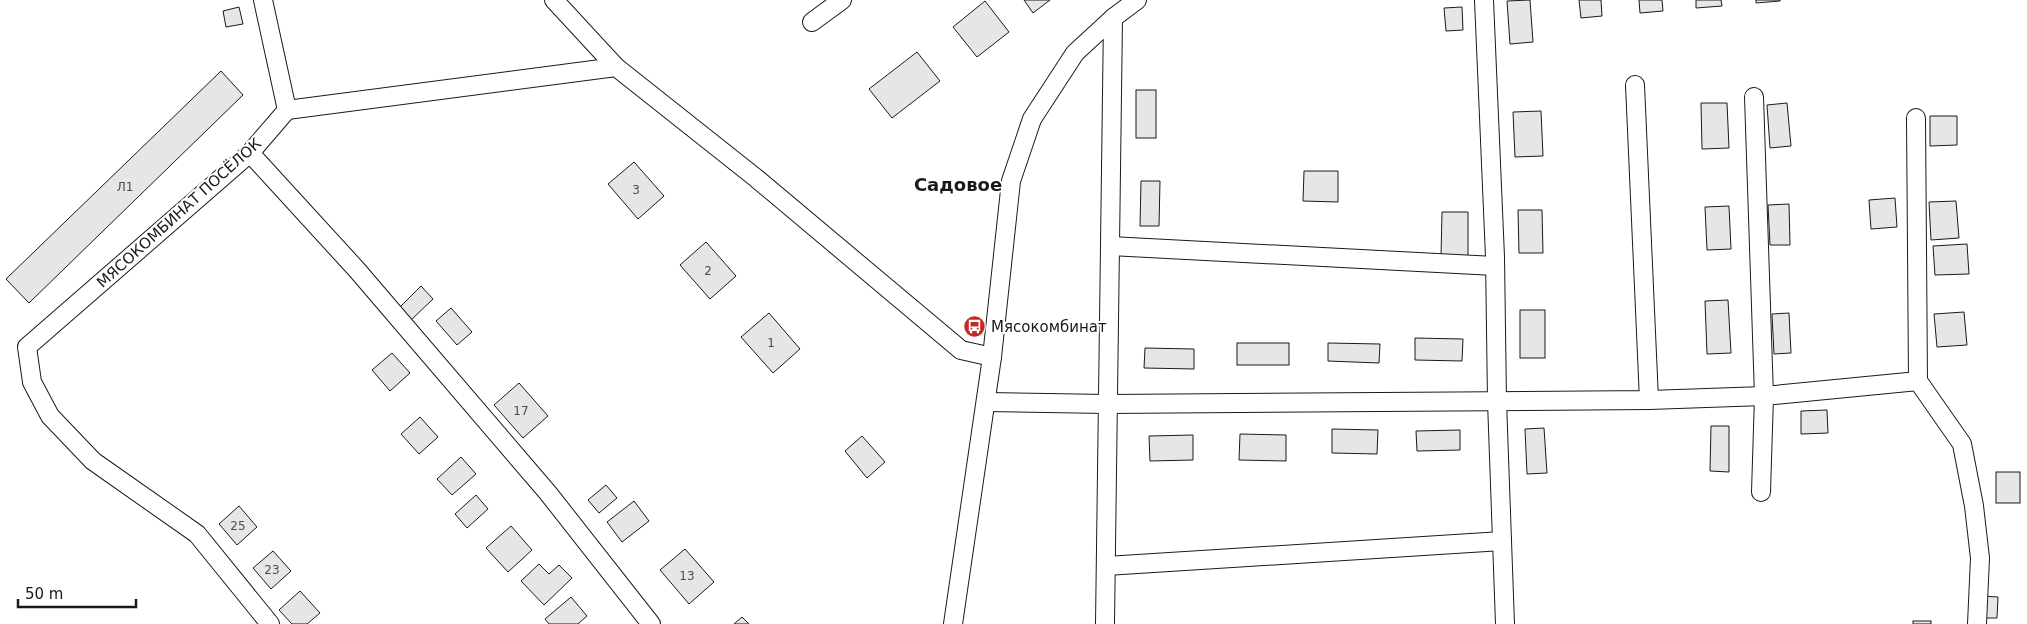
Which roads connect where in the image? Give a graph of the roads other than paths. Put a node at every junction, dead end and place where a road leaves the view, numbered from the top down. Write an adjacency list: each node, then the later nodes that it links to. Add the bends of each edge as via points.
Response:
1 (263, 0): 11 (street)
2 (554, 0): 8 (street)
3 (842, 0): 7 (street)
4 (1137, 0): 6 (street)
5 (1484, 0): 15 (street)
6 (1112, 18): 14 (street); 16 (street, via 1075,53 1032,119 1026,136 1011,180)
7 (812, 22)
8 (616, 67): 11 (street); 16 (street, via 756,178 961,350)
9 (1635, 85): 19 (street)
10 (1754, 96): 18 (street)
11 (287, 110): 13 (street, МЯСОКОМБИНАТ ПОСЁЛОК)
12 (1916, 118): 17 (street)
13 (250, 153): 26 (street, МЯСОКОМБИНАТ ПОСЁЛОК, via 27,347 32,382 50,416 93,461 198,534); 27 (street, via 357,270 542,485)
14 (1110, 246): 15 (street); 22 (street)
15 (1495, 266): 20 (street)
16 (992, 358): 21 (street)
17 (1918, 381): 18 (street); 31 (street, via 1962,444 1980,558)
18 (1764, 396): 19 (street); 23 (street)
19 (1649, 400): 20 (street)
20 (1497, 401): 22 (street); 24 (street)
21 (986, 402): 22 (street); 28 (street)
22 (1108, 404): 25 (street)
23 (1760, 492)
24 (1502, 541): 25 (street); 30 (street)
25 (1106, 566): 29 (street)
26 (270, 624)
27 (652, 624)
28 (953, 624)
29 (1105, 624)
30 (1505, 624)
31 (1977, 624)

